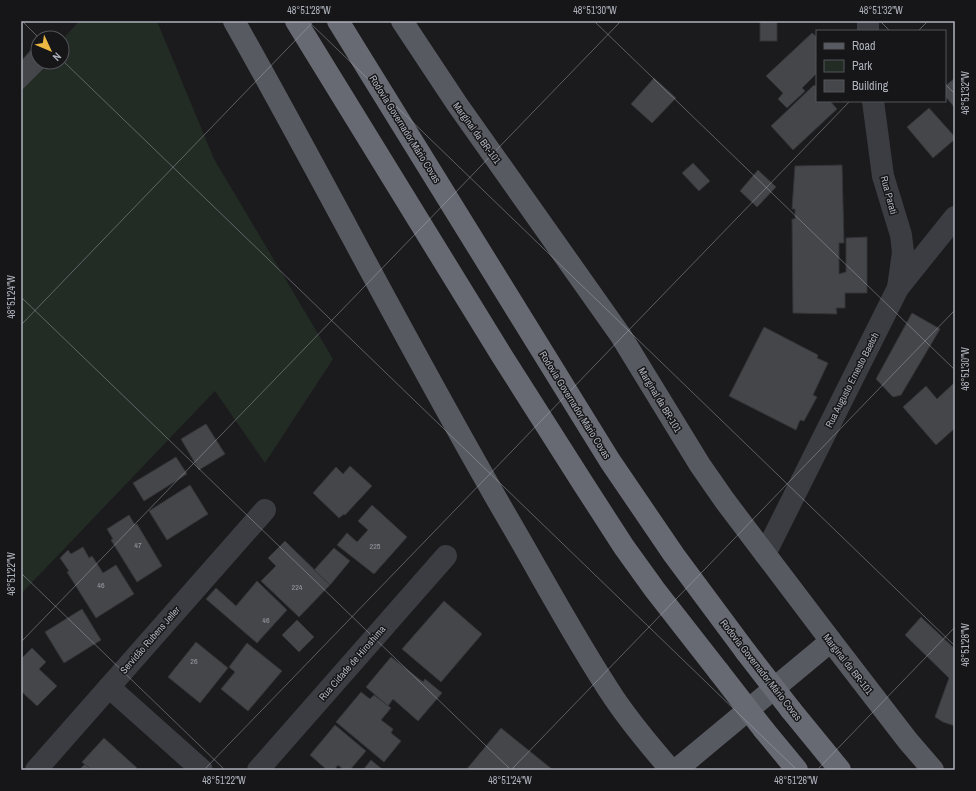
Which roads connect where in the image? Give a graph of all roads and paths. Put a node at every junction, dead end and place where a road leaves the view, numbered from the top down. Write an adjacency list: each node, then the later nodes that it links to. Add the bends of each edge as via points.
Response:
1 (234, 21): 16 (main road, via 507,518 615,700)
2 (296, 21): 18 (highway, bridge, via 494,343 624,547 688,634)
3 (338, 21): 19 (highway, Rodovia Governador Mário Covas, bridge, via 614,467 670,549 746,652)
4 (402, 21): 9 (main road, Marginal da BR-101, via 456,104 621,336 700,465)
5 (873, 102): 7 (street, Rua Parati, via 883,176 901,235 903,252)
6 (951, 226): 7 (street, Rua Augusto Ernesto Baetch)
7 (898, 288): 9 (street, Rua Augusto Ernesto Baetch)
8 (265, 510): 12 (street, Servidão Rubens Jeller)
9 (765, 554): 11 (main road, Marginal da BR-101)
10 (446, 556): 15 (street, Rua Cidade de Hiroshima)
11 (831, 641): 17 (main road); 20 (main road, Marginal da BR-101)
12 (109, 687): 13 (street, Servidão Rubens Jeller); 14 (street)
13 (36, 770)
14 (202, 770)
15 (258, 770)
16 (670, 770)
17 (676, 770)
18 (796, 770)
19 (840, 770)
20 (932, 770)

